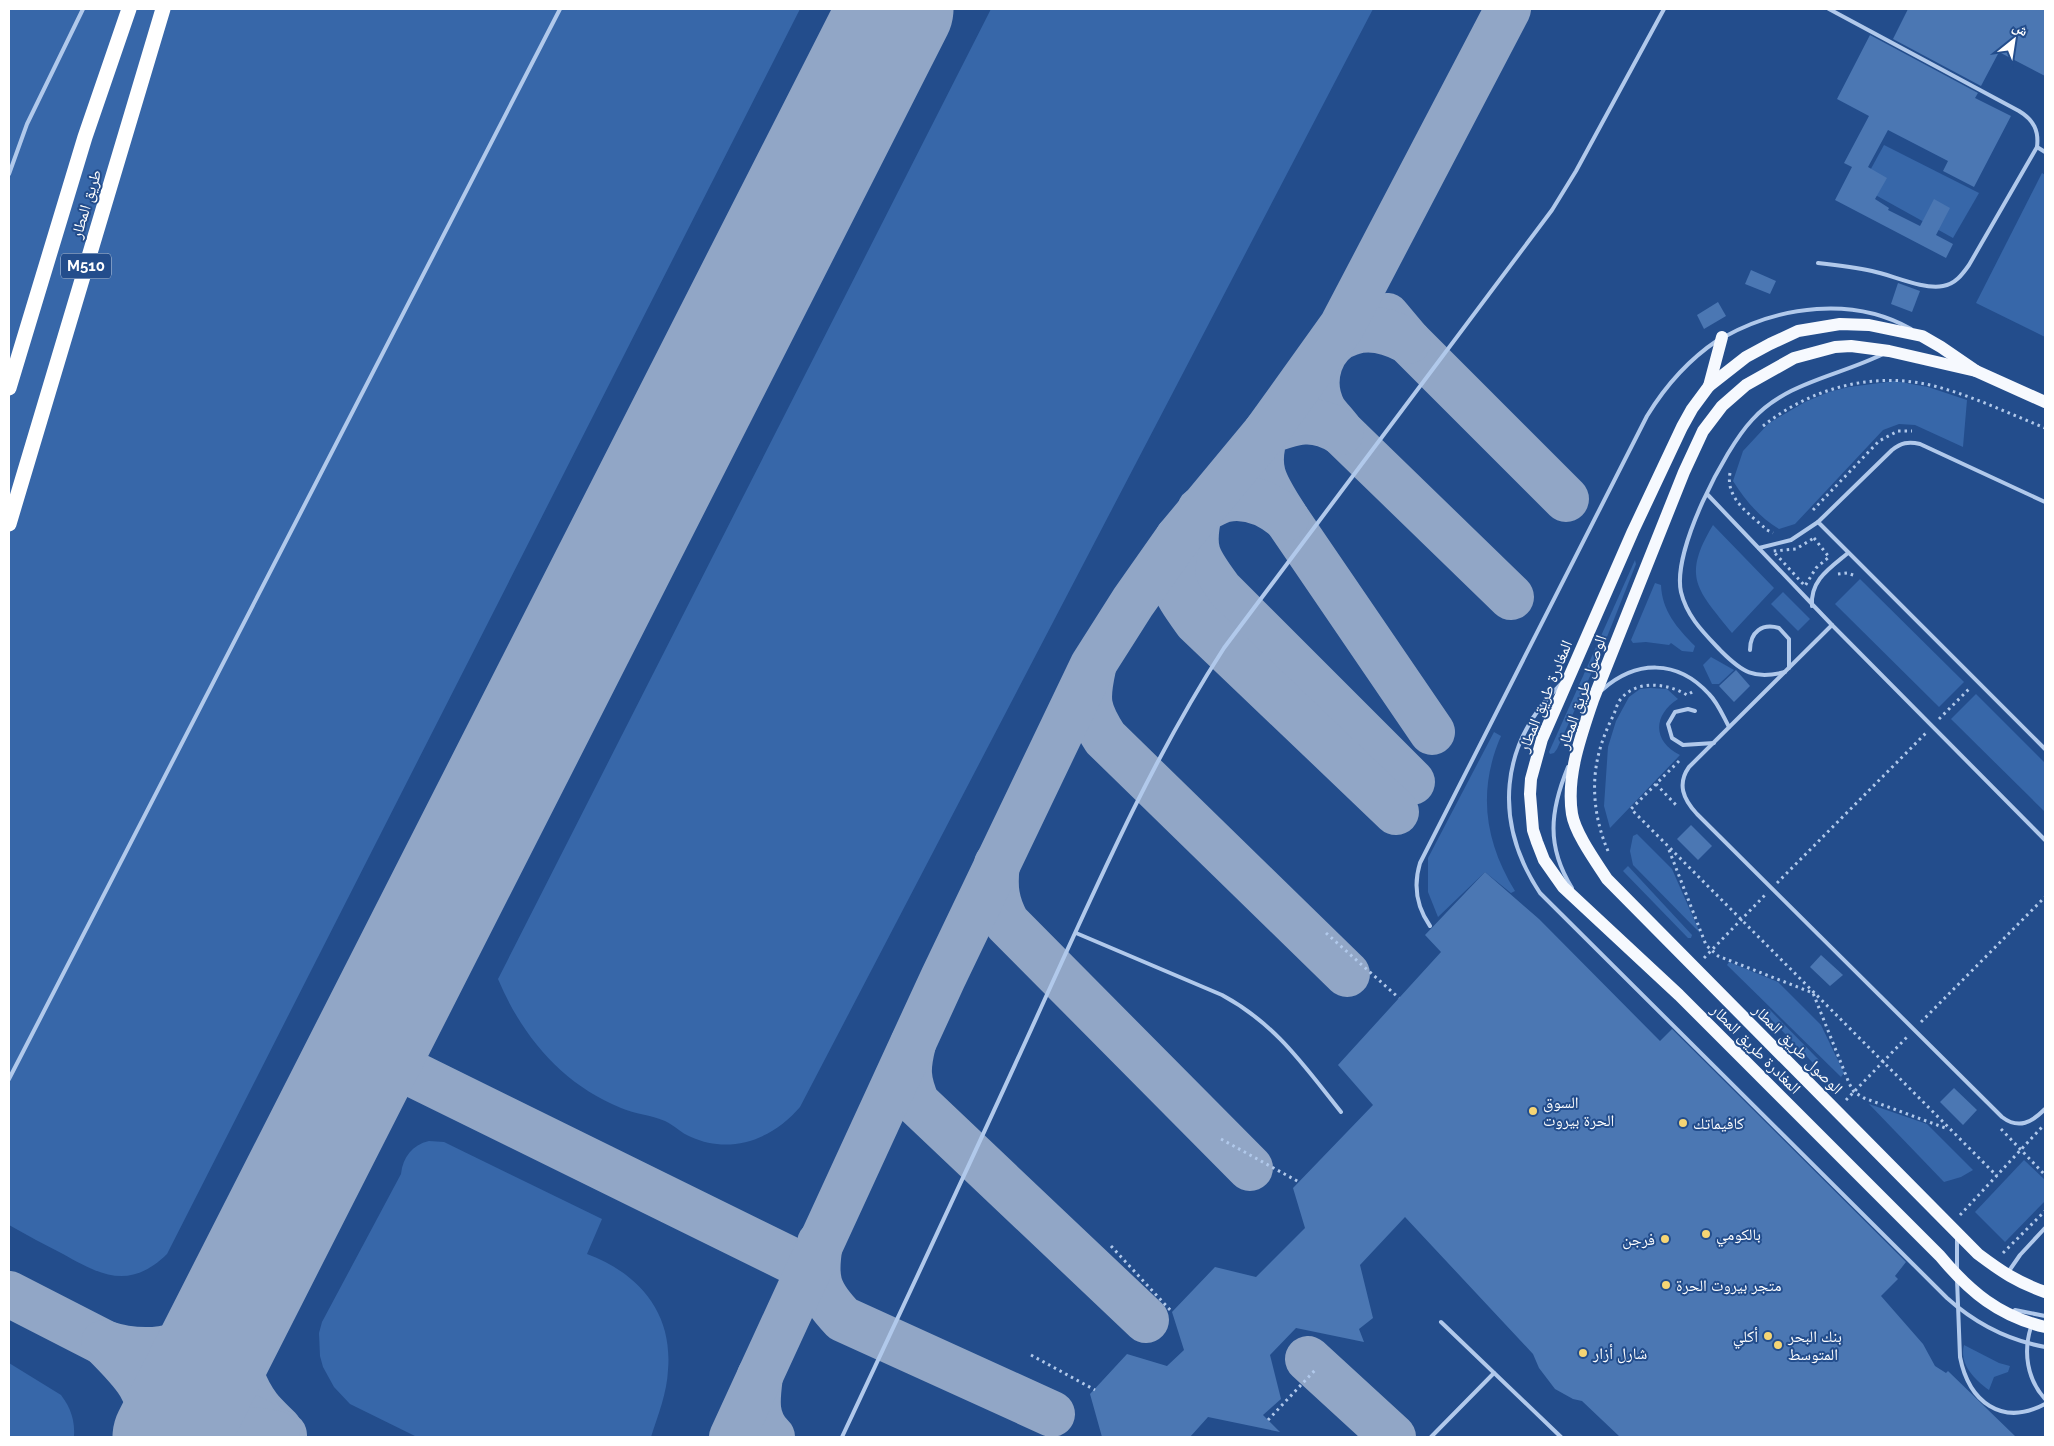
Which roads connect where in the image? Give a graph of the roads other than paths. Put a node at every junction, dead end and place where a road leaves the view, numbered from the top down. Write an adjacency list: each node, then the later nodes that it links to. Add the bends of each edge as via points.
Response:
1 (83, 9): 9 (lane, via 27,124)
2 (129, 9): 16 (highway, طريق المطار / M510, via 85,137)
3 (163, 9): 21 (highway, طريق المطار / M510)
4 (560, 9): 39 (lane)
5 (1664, 9): 38 (lane, via 1548,217 1235,632 1203,680 1165,746)
6 (1829, 9): 7 (lane, via 2027,116 2036,130)
7 (2036, 147): 8 (lane); 10 (lane, via 1969,266 1954,282 1932,287 1870,270)
8 (2045, 152)
9 (9, 174)
10 (1818, 263)
11 (1922, 336): 12 (lane, via 1882,315 1848,309 1810,309 1773,316); 14 (main road, المغادرة طريق المطار); 15 (main road, المغادرة طريق المطار, via 1869,325 1840,324 1798,331 1746,357)
12 (1722, 337): 15 (main road); 37 (lane, via 1680,372 1658,398 1420,863 1416,896)
13 (1889, 351): 14 (main road, الوصول طريق المطار); 18 (lane, via 1790,391 1770,403 1738,436); 30 (main road, الوصول طريق المطار, via 1836,347 1794,358 1746,385 1722,406 1703,430 1684,472)
14 (1976, 372): 17 (main road)
15 (1709, 386): 29 (main road, المغادرة طريق المطار, via 1682,427)
16 (9, 388)
17 (2045, 402)
18 (1707, 494): 22 (lane); 28 (lane, via 1682,558 1679,580 1684,603 1698,627 1742,669 1767,676)
19 (2045, 502): 20 (lane, via 1910,442 1892,450)
20 (1818, 522): 22 (lane, via 1790,540); 23 (lane)
21 (9, 524)
22 (1759, 548): 24 (lane)
23 (1848, 553): 24 (lane, via 1818,580); 35 (lane)
24 (1812, 606): 25 (lane)
25 (1832, 625): 27 (lane); 36 (lane)
26 (1750, 650): 27 (lane, via 1752,635 1758,630 1764,626 1779,628 1789,638)
27 (1789, 668): 28 (lane)
28 (1785, 672): 32 (lane)
29 (1570, 675): 50 (main road, المغادرة طريق المطار, via 1542,739 1530,794 1533,830 1544,860 1563,887 1679,995 1933,1249 1957,1277 1991,1306); 51 (lane, via 1541,707 1522,739 1511,770 1510,823 1520,858 1540,893 1947,1298 1995,1332)
30 (1593, 700): 32 (lane, via 1621,676 1644,668 1669,669 1702,687 1716,702); 33 (main road, الوصول طريق المطار)
31 (1695, 711): 34 (lane, via 1682,709 1675,712 1668,724 1672,738 1683,745)
32 (1729, 727): 34 (lane)
33 (1581, 734): 43 (main road, الوصول طريق المطار, via 1572,777 1572,815 1607,879); 45 (lane, via 1558,791 1553,818 1559,864 1574,892)
34 (1714, 742): 40 (lane, via 1685,773 1683,780 1684,795 1697,814 2008,1121 2026,1124)
35 (2045, 749)
36 (2045, 840)
37 (1430, 926)
38 (1076, 933): 41 (lane, via 1241,1005 1274,1031); 55 (lane)
39 (9, 1079)
40 (2045, 1109)
41 (1341, 1112)
42 (2045, 1228): 44 (lane, via 2015,1261)
43 (1957, 1234): 44 (main road, الوصول طريق المطار); 45 (lane)
44 (2007, 1276): 46 (main road, الوصول طريق المطار)
45 (1957, 1277): 47 (lane, via 1971,1289 2002,1306); 54 (lane, via 1960,1357 1972,1387 1987,1403 2006,1413 2027,1413)
46 (2045, 1292)
47 (2036, 1316): 48 (lane); 53 (lane, via 2028,1335 2026,1356 2031,1377)
48 (2045, 1316)
49 (1441, 1322): 52 (lane)
50 (2045, 1328)
51 (2045, 1347)
52 (1494, 1373): 56 (lane); 57 (lane)
53 (2045, 1399)
54 (2045, 1404)
55 (842, 1437)
56 (1431, 1437)
57 (1561, 1437)

